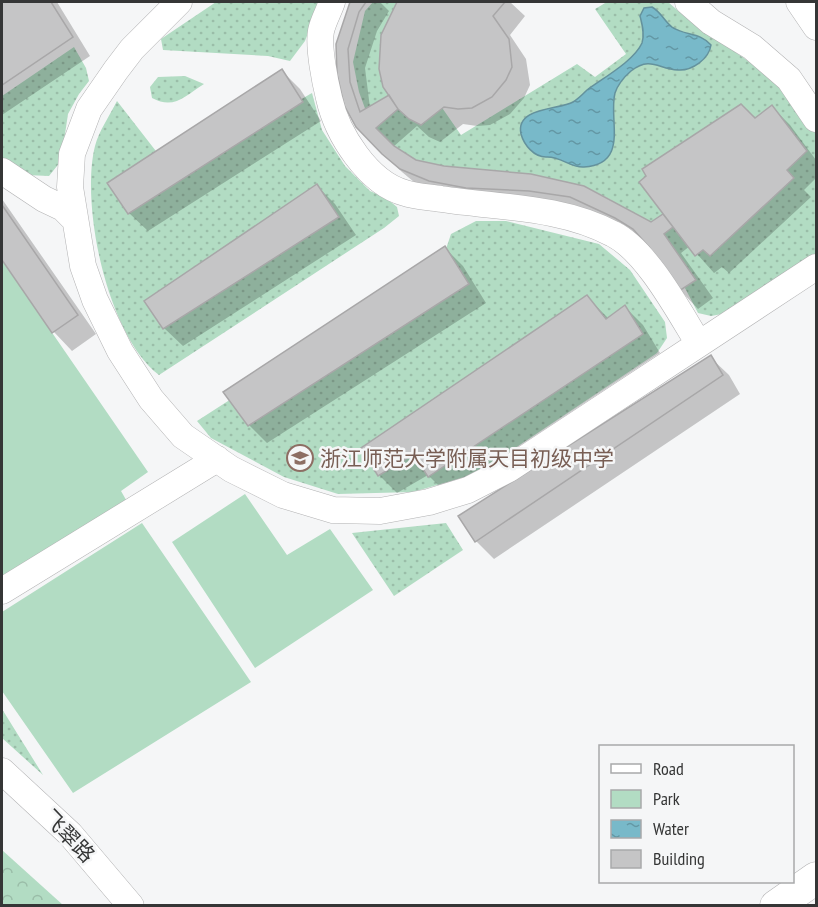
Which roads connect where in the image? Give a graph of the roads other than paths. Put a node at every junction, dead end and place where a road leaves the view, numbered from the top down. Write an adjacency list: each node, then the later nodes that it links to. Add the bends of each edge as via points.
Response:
1 (179, 2): 8 (street, via 124,58 89,109 72,154)
2 (332, 2): 10 (street, via 321,32 324,76 332,112 350,146 377,178 404,193 525,207 585,221 616,235 640,256)
3 (688, 2): 6 (street, via 711,22 752,47 789,79)
4 (799, 2): 5 (street)
5 (816, 27)
6 (816, 119)
7 (2, 171): 8 (street)
8 (73, 218): 11 (street, via 86,275 120,351 151,399 183,436)
9 (816, 267): 10 (street)
10 (699, 344): 11 (street, via 509,469 468,490 429,502 380,511 333,510 283,495)
11 (217, 459): 12 (street)
12 (2, 591)
13 (2, 771): 15 (street, 飞翠路, via 70,834)
14 (816, 878): 16 (main road)
15 (131, 906)
16 (776, 906)

